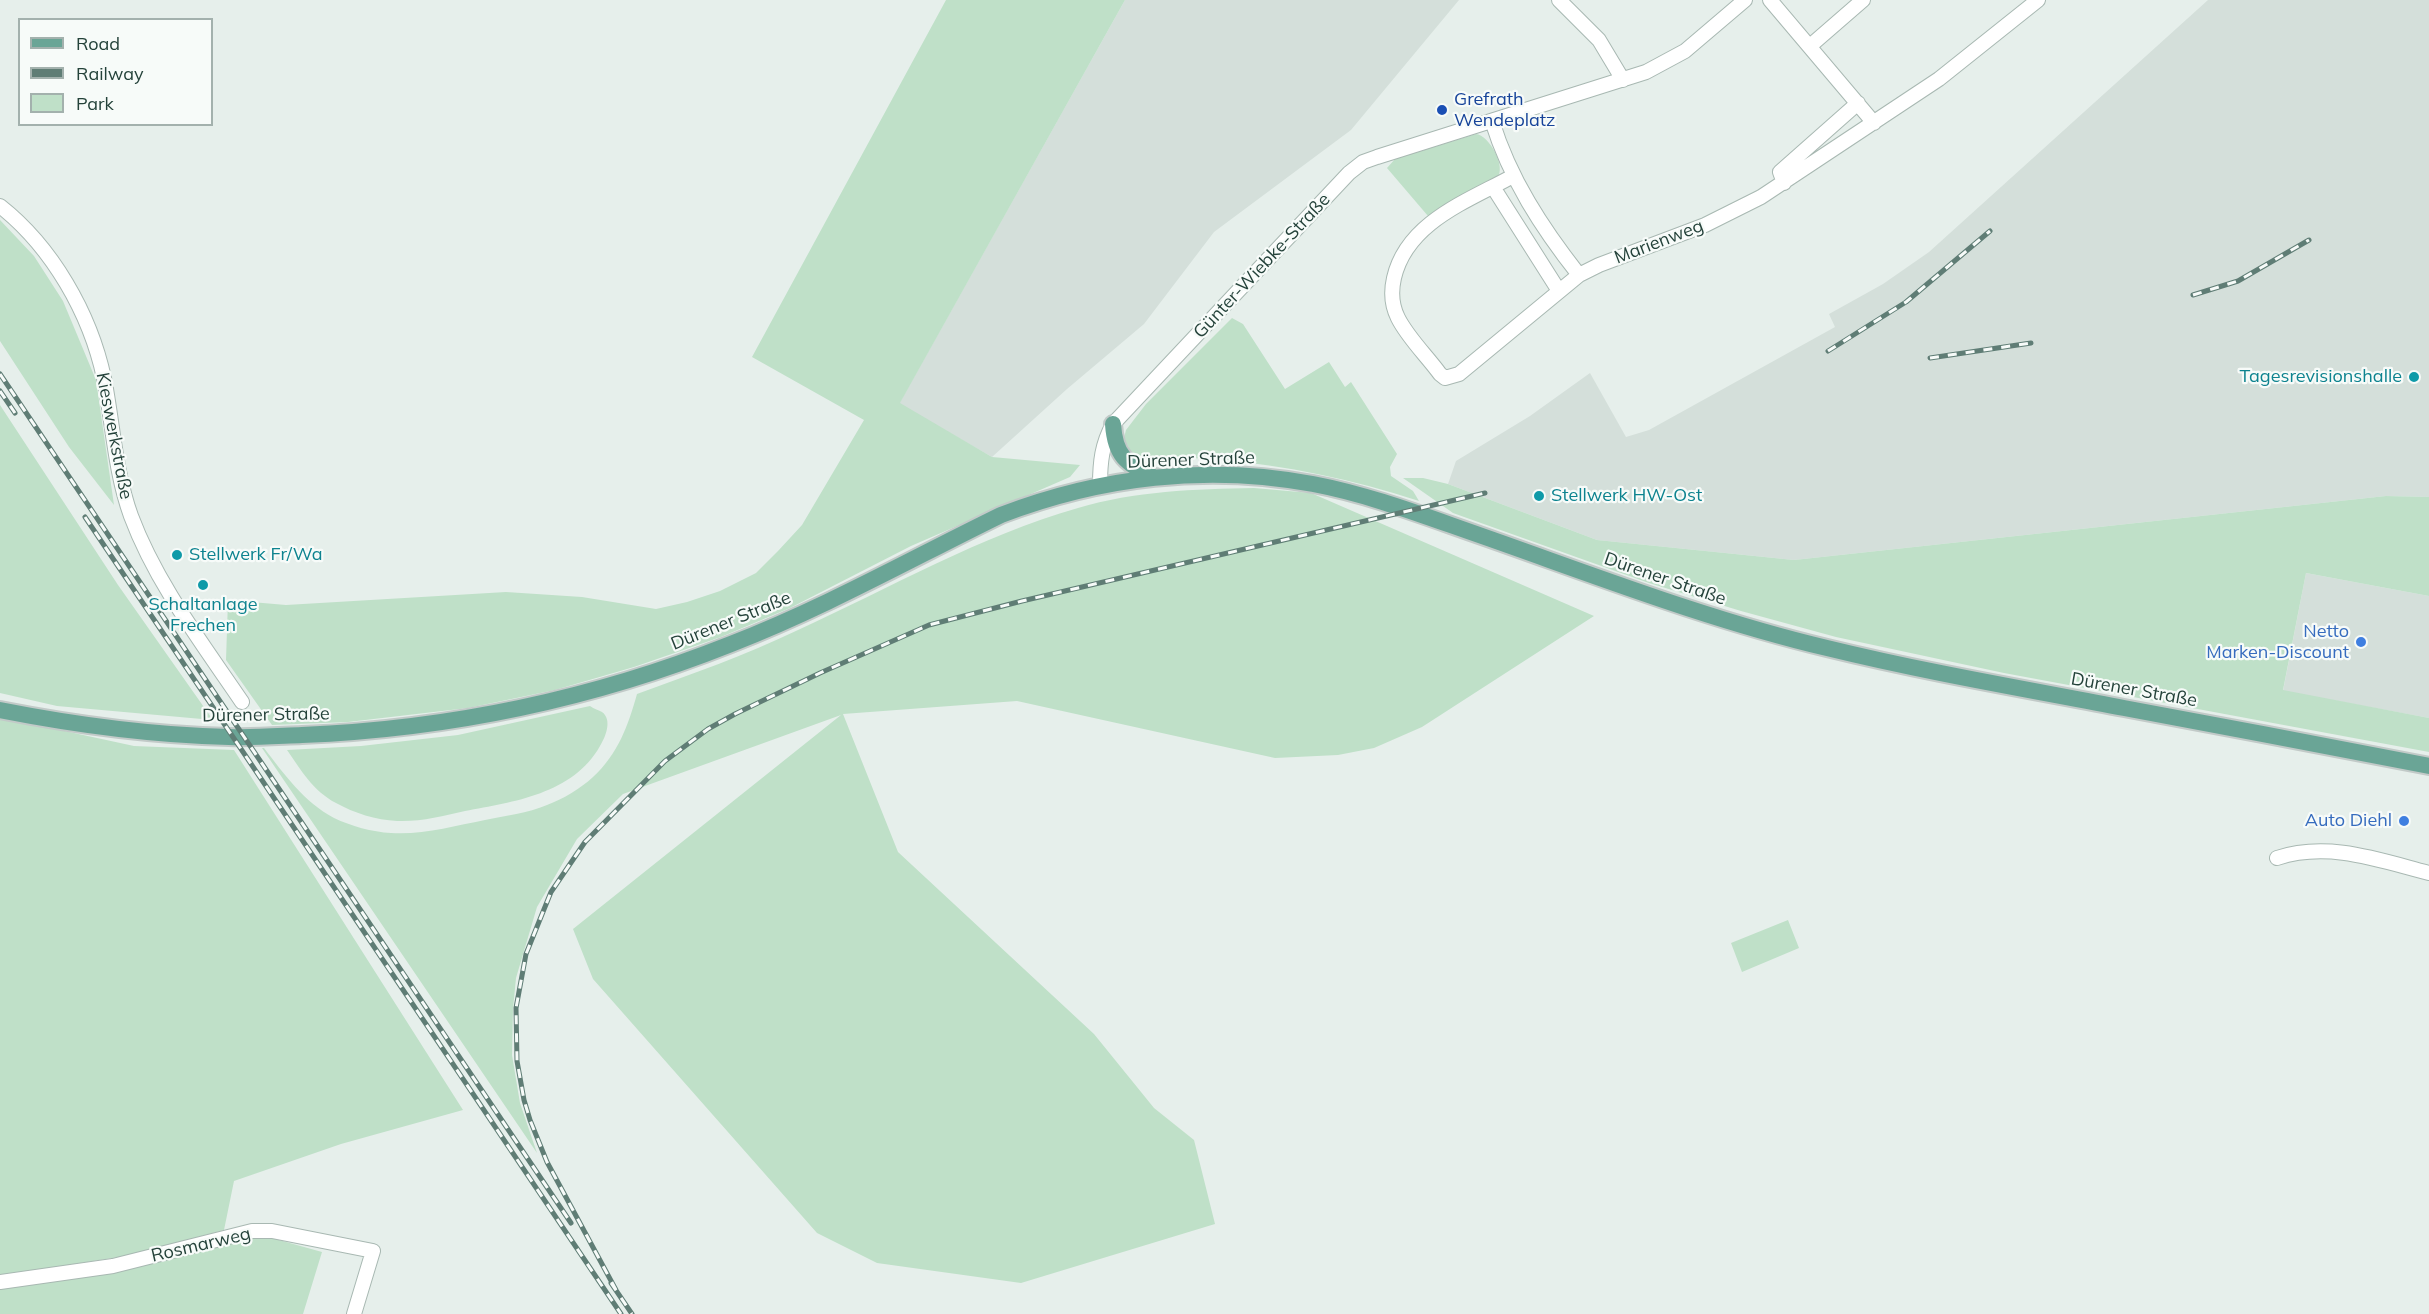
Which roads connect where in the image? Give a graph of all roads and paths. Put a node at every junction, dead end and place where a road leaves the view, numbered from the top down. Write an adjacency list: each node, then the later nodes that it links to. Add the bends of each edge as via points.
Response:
1 (1559, 0): 7 (street, via 1599,40)
2 (1745, 0): 7 (street, Günter-Wiebke-Straße, via 1685,51)
3 (1770, 0): 6 (street)
4 (1863, 0): 6 (street)
5 (2038, 0): 10 (street, Marienweg, via 1939,79)
6 (1810, 46): 8 (street)
7 (1623, 80): 9 (street, Günter-Wiebke-Straße)
8 (1858, 103): 10 (street); 11 (street)
9 (1492, 121): 13 (street); 21 (street, Günter-Wiebke-Straße, via 1363,162 1349,173)
10 (1874, 123): 12 (street, Marienweg)
11 (1819, 138): 12 (street); 14 (street, via 1780,172)
12 (1830, 153): 14 (street, Marienweg)
13 (1513, 176): 15 (street); 17 (street)
14 (1784, 183): 19 (street, Marienweg, via 1705,225)
15 (1493, 187): 18 (street); 20 (street, Marienweg, via 1446,213 1407,246 1393,286 1395,309 1405,328 1440,374 1451,378)
16 (0, 206): 24 (street, Kieswerkstraße, via 40,246 69,288 90,329 103,376 120,477 140,539 183,615)
17 (1548, 235): 18 (street); 19 (street)
18 (1531, 246): 20 (street)
19 (1579, 275): 20 (street, Marienweg)
20 (1559, 291)
21 (1113, 424): 22 (main road, via 1120,454 1129,465); 23 (street, Günter-Wiebke-Straße, via 1102,450)
22 (1153, 477): 23 (main road, Dürener Straße); 26 (main road, Dürener Straße, via 1220,475 1314,484 1387,503 1714,617 1826,648 1998,685)
23 (1100, 484): 25 (main road, Dürener Straße, via 1000,515 814,609 732,644 611,686 505,712 430,725 231,738 60,722)
24 (242, 702)
25 (0, 710)
26 (2429, 766)
27 (2277, 858): 28 (street, via 2305,850 2333,851)
28 (2429, 873)
29 (0, 1282): 30 (street, Rosmarweg, via 113,1266 252,1231 272,1231 373,1251)
30 (354, 1314)

